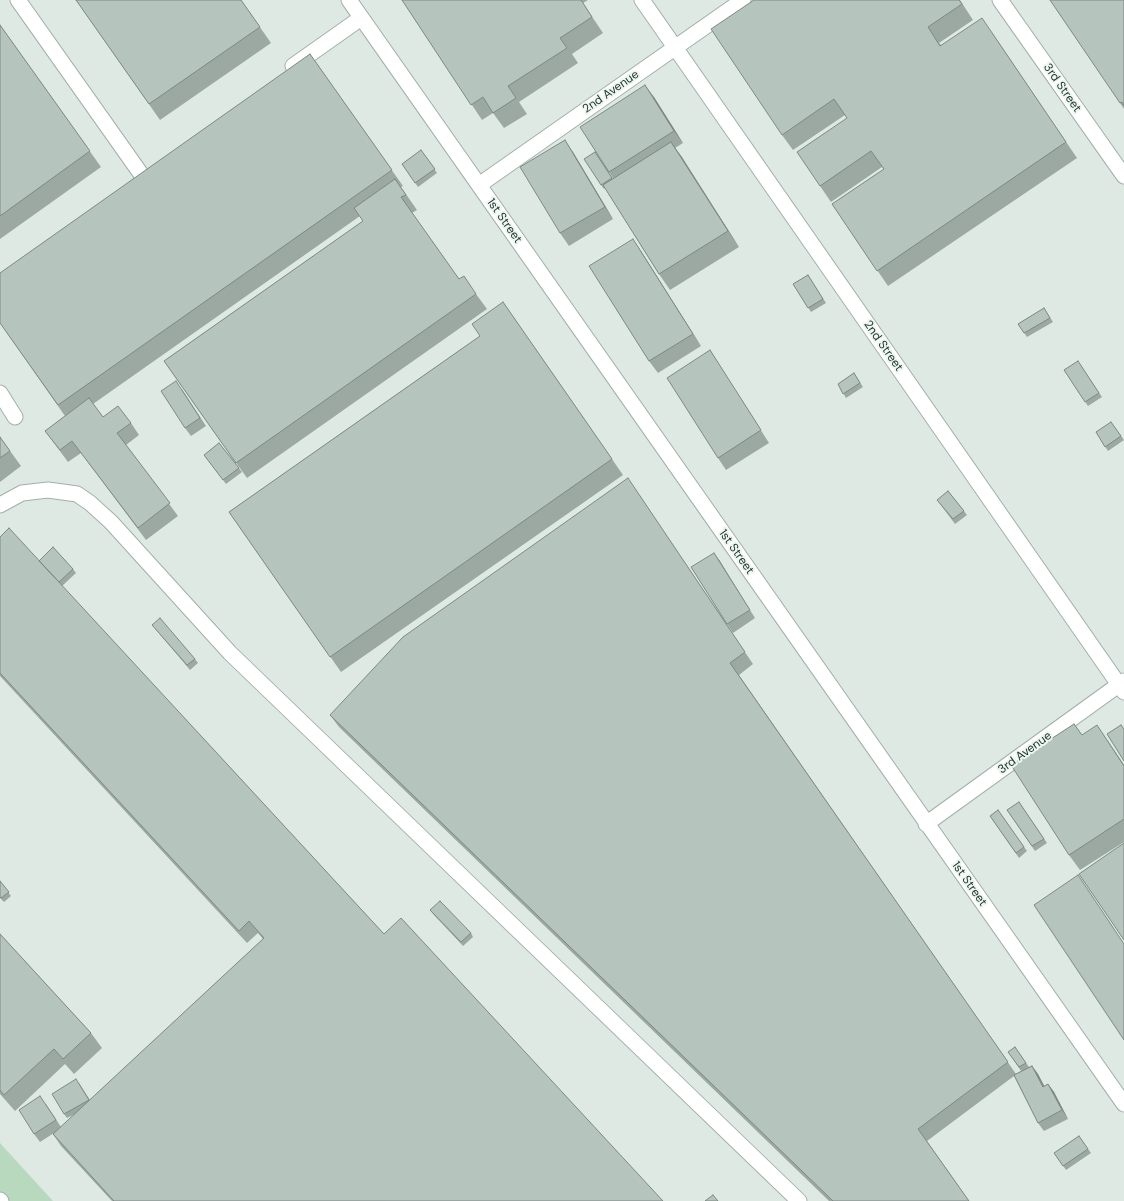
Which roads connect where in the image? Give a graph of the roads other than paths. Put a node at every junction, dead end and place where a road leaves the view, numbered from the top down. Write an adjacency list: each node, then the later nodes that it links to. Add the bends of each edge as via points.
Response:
1 (18, 0): 10 (street, via 145,171)
2 (349, 0): 6 (street, 1st Street)
3 (642, 0): 7 (street, 2nd Street)
4 (743, 0): 7 (street, 2nd Avenue)
5 (1000, 0): 9 (street, 3rd Street)
6 (361, 18): 8 (street); 11 (street, 1st Street)
7 (675, 47): 11 (street, 2nd Avenue); 15 (street, 2nd Street)
8 (280, 76)
9 (1124, 176)
10 (125, 185)
11 (479, 185): 16 (street, 1st Street)
12 (0, 394): 13 (street)
13 (15, 417)
14 (0, 505): 18 (street, via 22,493 48,490 77,494 90,503 230,652)
15 (1122, 686): 16 (street, 3rd Avenue)
16 (926, 824): 17 (street, 1st Street)
17 (1124, 1104)
18 (799, 1201)

